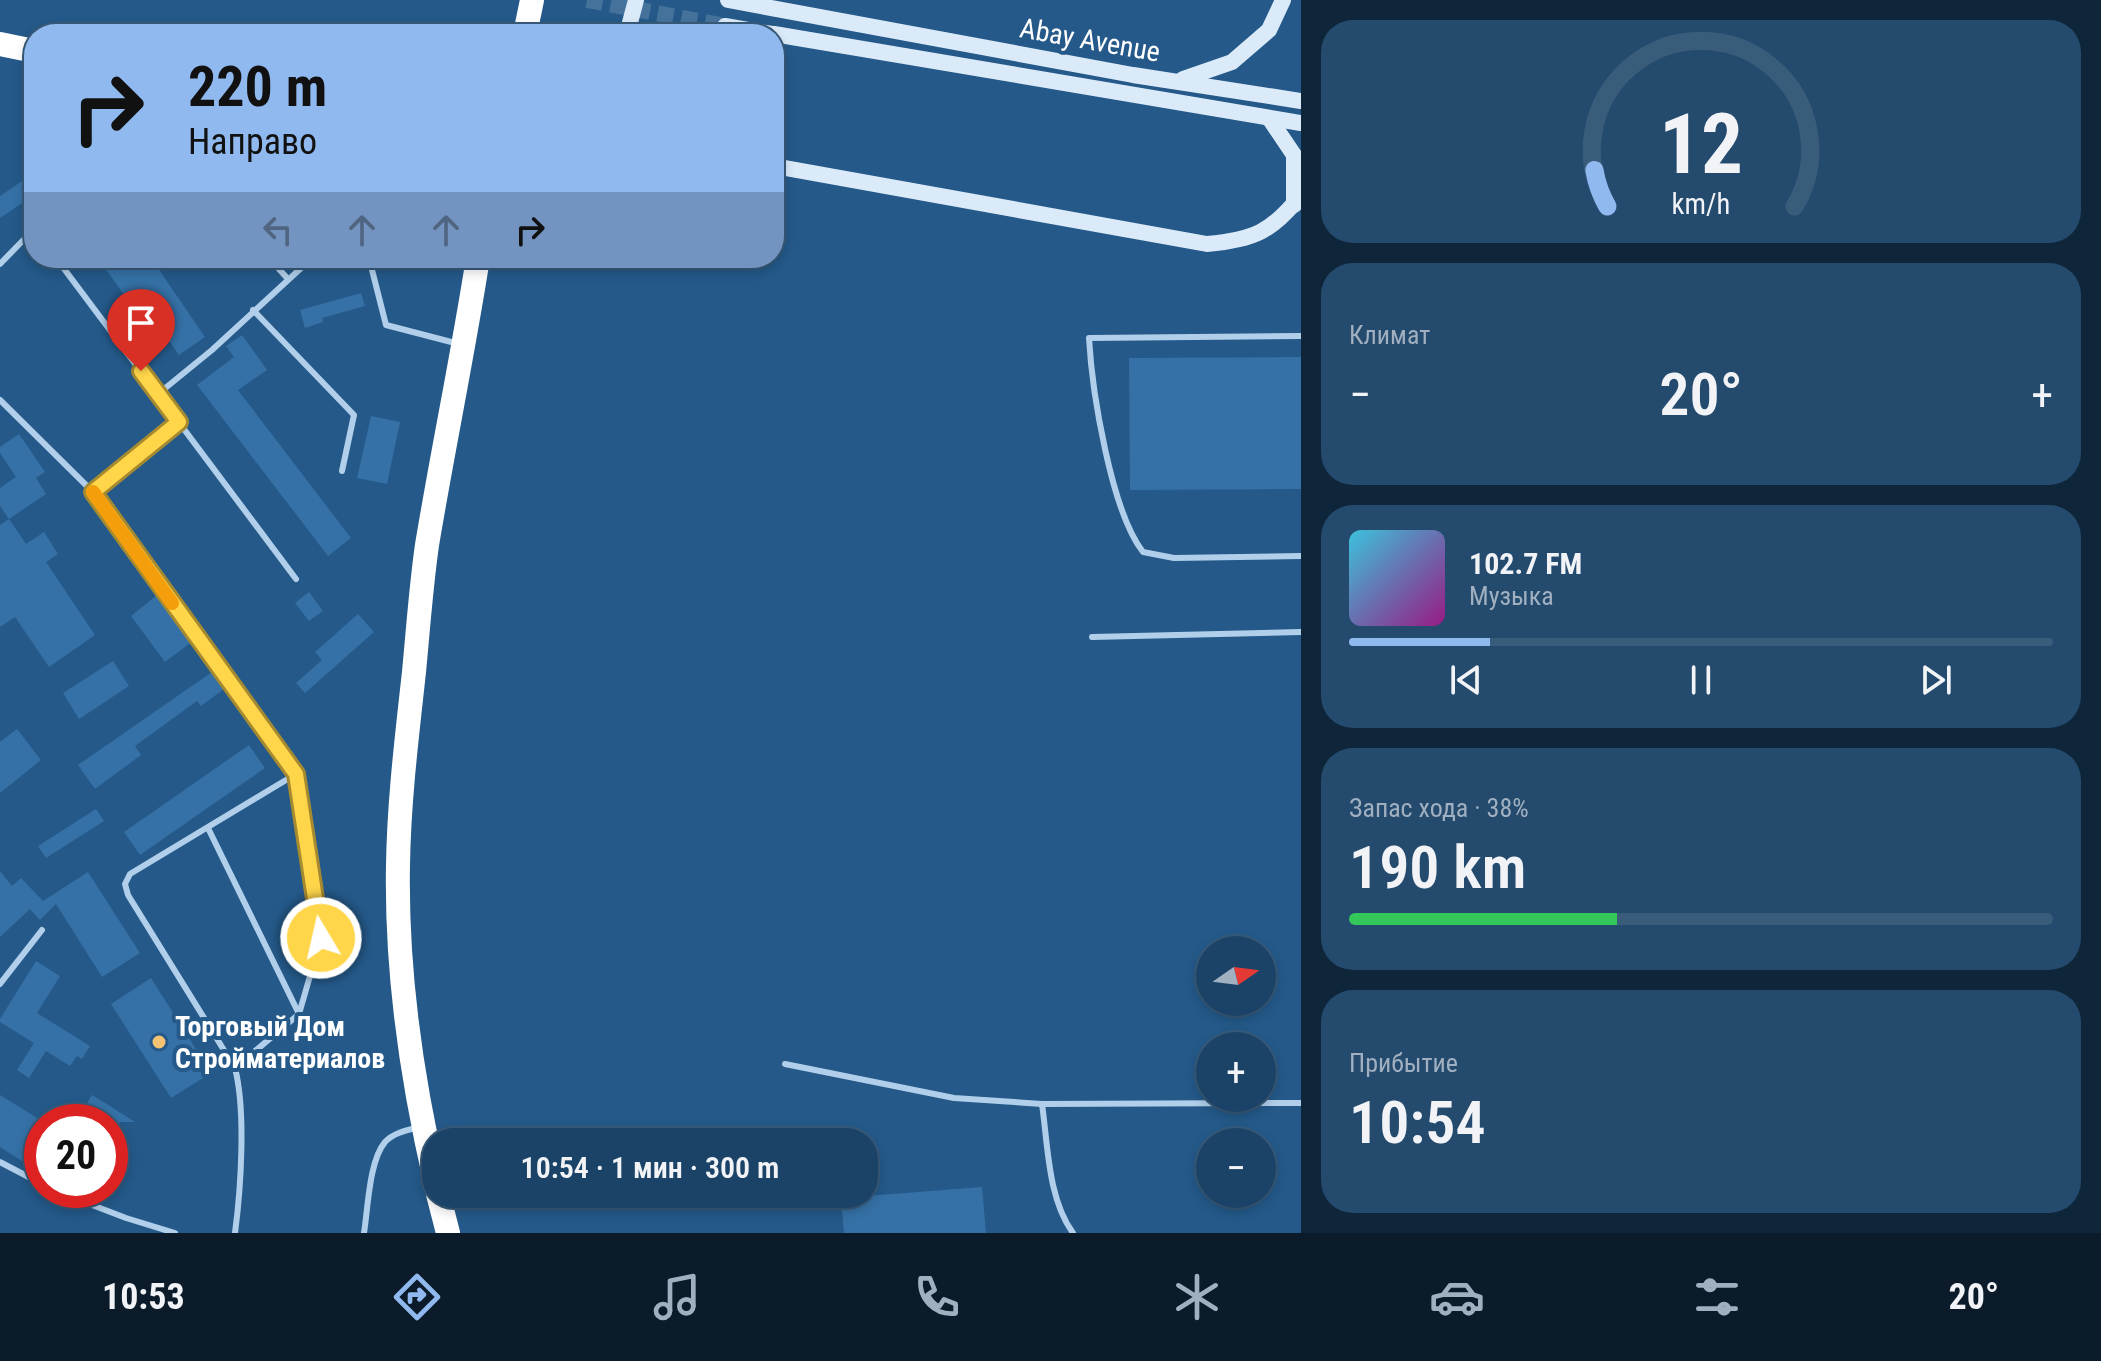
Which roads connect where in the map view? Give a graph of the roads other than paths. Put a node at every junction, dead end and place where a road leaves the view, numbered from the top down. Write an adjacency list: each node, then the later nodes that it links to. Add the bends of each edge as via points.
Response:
1 (532, 0): 5 (highway)
2 (636, 0): 6 (main road, bridge)
3 (728, 0): 10 (main road, Abay Avenue)
4 (1283, 0): 10 (main road, via 1269,30 1232,62)
5 (527, 24)
6 (630, 24)
7 (784, 36): 12 (main road, Abay Avenue)
8 (0, 44): 9 (highway)
9 (24, 49)
10 (1179, 81): 11 (main road, Abay Avenue)
11 (1301, 101)
12 (1269, 118): 13 (main road, Abay Avenue); 15 (main road, via 1294,155)
13 (1301, 123)
14 (784, 168): 15 (main road, via 1207,244 1241,241 1274,226)
15 (1297, 200)
16 (24, 239): 17 (lane)
17 (0, 264)
18 (64, 268): 27 (lane)
19 (278, 268): 23 (lane)
20 (301, 268): 23 (lane)
21 (372, 268): 26 (lane, via 386,325)
22 (477, 268): 26 (highway)
23 (288, 279): 24 (lane)
24 (253, 310): 27 (lane); 30 (lane, via 354,415)
25 (1301, 336): 32 (lane, via 1089,338 1118,497 1143,552 1174,558)
26 (465, 345): 45 (highway, via 427,547 402,788 401,948)
27 (158, 394): 29 (lane)
28 (0, 400): 31 (lane)
29 (179, 422): 31 (lane); 33 (lane)
30 (342, 471)
31 (93, 492): 36 (lane)
32 (1301, 556)
33 (296, 579)
34 (1301, 632): 35 (lane)
35 (1092, 637)
36 (296, 774): 37 (lane); 40 (lane, via 321,938)
37 (208, 828): 40 (lane); 42 (lane, via 130,874 125,884)
38 (42, 930): 39 (lane)
39 (0, 984)
40 (299, 1014): 42 (lane)
41 (785, 1064): 44 (lane, via 954,1098)
42 (235, 1068): 51 (lane, via 240,1171)
43 (1301, 1103): 44 (lane)
44 (1042, 1104): 54 (lane, via 1054,1188)
45 (422, 1126): 52 (lane, via 387,1140 376,1156)
46 (0, 1162): 47 (lane)
47 (24, 1175)
48 (100, 1208): 50 (lane)
49 (442, 1208): 53 (highway)
50 (175, 1233)
51 (235, 1233)
52 (364, 1233)
53 (448, 1233)
54 (1073, 1233)

